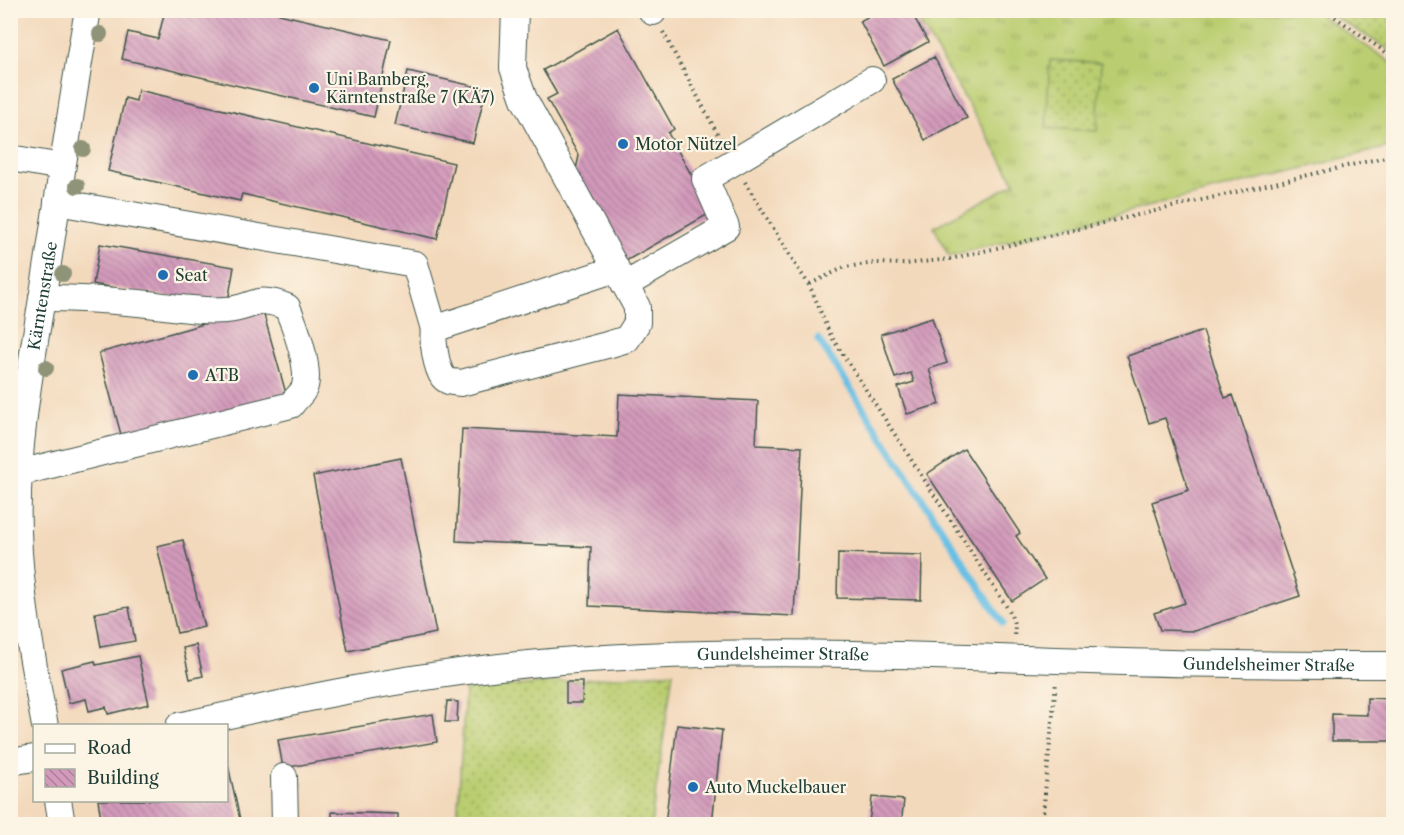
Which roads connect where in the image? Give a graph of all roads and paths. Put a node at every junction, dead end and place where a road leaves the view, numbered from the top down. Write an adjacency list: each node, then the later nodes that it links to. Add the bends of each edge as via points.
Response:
1 (88, 10): 8 (street, Kärntenstraße)
2 (515, 10): 10 (street, via 513,68 524,99)
3 (1325, 10): 4 (path)
4 (1394, 58)
5 (872, 81): 10 (street, via 705,179 726,227)
6 (1394, 155): 15 (path, via 950,259 845,267 810,284 833,339)
7 (10, 158): 8 (street)
8 (62, 167): 9 (street, Kärntenstraße)
9 (57, 202): 11 (street, Kärntenstraße); 12 (street, via 416,264)
10 (620, 277): 12 (street); 12 (street, via 638,307 637,323 627,339 461,383 443,377 432,340)
11 (42, 298): 13 (street, Kärntenstraße); 13 (street, via 97,299 211,311 234,309 259,300 274,302 287,308 296,326 305,387 291,405)
12 (434, 329)
13 (19, 473): 14 (street, Kärntenstraße)
14 (14, 499): 18 (street, Kärntenstraße, via 22,589)
15 (1010, 612)
16 (1058, 660): 17 (street, Gundelsheimer Straße); 19 (street, Gundelsheimer Straße, via 761,652 559,661 474,669 367,686); 26 (path)
17 (1394, 665)
18 (45, 724)
19 (188, 724)
20 (33, 758): 21 (street)
21 (10, 762)
22 (284, 777): 25 (street)
23 (58, 802): 24 (street)
24 (62, 825)
25 (285, 825)
26 (1042, 825)

